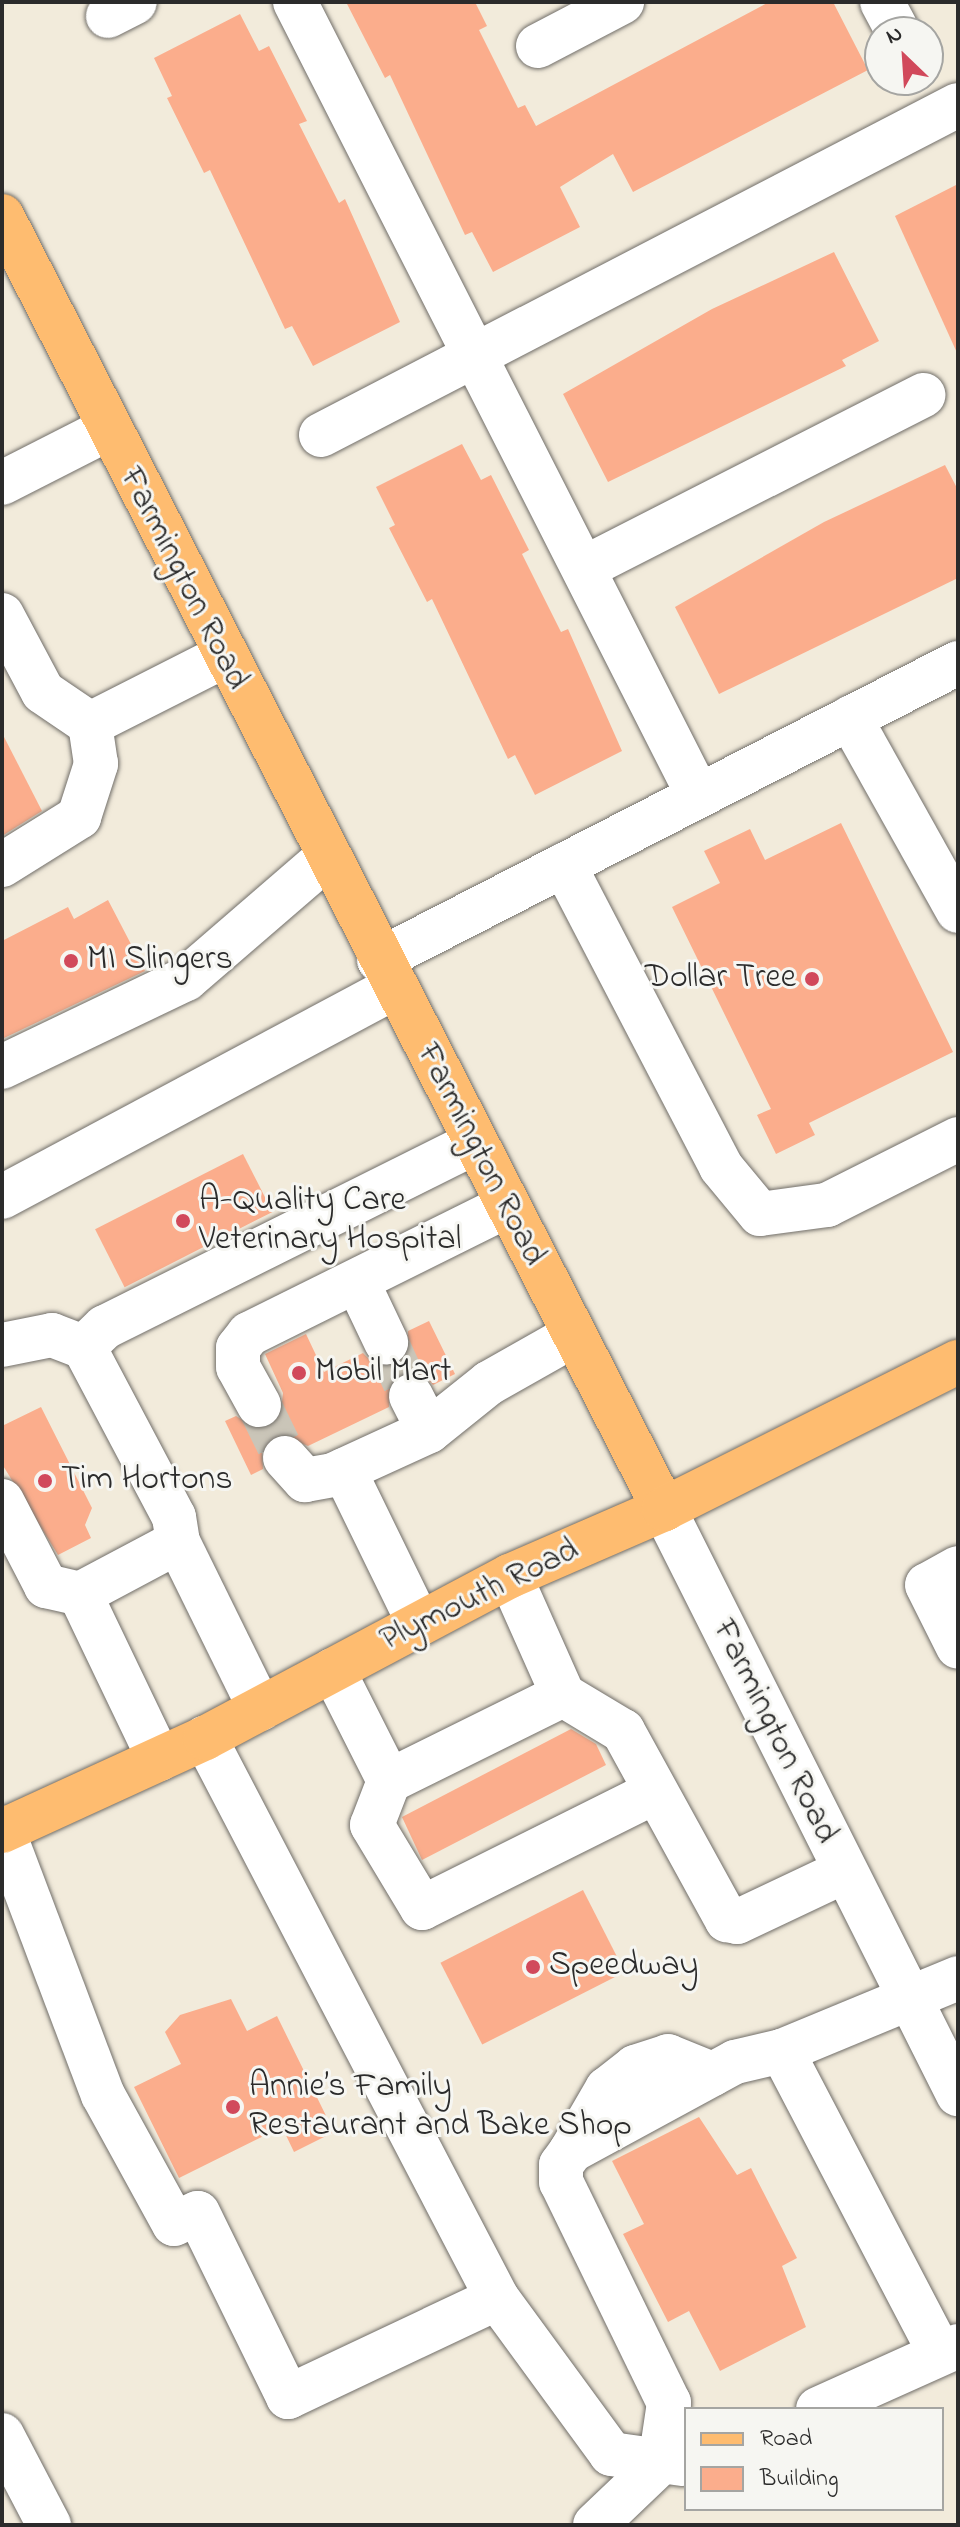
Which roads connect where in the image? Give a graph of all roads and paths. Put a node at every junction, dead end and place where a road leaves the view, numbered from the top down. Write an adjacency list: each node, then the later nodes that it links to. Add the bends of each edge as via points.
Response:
1 (295, 2): 6 (street)
2 (622, 2): 3 (street)
3 (538, 46)
4 (941, 99): 6 (street)
5 (2, 216): 8 (main road, Farmington Road)
6 (478, 357): 9 (street); 11 (street)
7 (924, 395): 11 (street)
8 (108, 429): 10 (street); 13 (main road, Farmington Road)
9 (321, 435)
10 (2, 483)
11 (584, 568): 17 (street)
12 (2, 615): 16 (street, via 43,692)
13 (222, 657): 16 (street); 18 (main road, Farmington Road)
14 (956, 670): 15 (street)
15 (850, 718): 17 (street); 21 (street)
16 (90, 724): 19 (street, via 96,764 79,817)
17 (698, 795): 20 (street)
18 (326, 858): 22 (main road, Farmington Road); 23 (street, via 186,979)
19 (2, 865)
20 (564, 865): 22 (street); 24 (street, via 721,1167 760,1214 827,1205)
21 (958, 911)
22 (386, 974): 25 (main road, Farmington Road); 26 (street)
23 (2, 1067)
24 (958, 1139)
25 (474, 1143): 27 (main road, Farmington Road); 32 (street, via 105,1327)
26 (2, 1197)
27 (507, 1206): 28 (street); 29 (main road, Farmington Road)
28 (357, 1281): 30 (street); 34 (street, via 244,1341 238,1367)
29 (574, 1335): 36 (street, via 420,1414); 38 (main road, Farmington Road)
30 (386, 1342)
31 (2, 1345): 32 (street, via 52,1335)
32 (84, 1347): 39 (street, via 174,1517)
33 (958, 1362): 38 (main road, Plymouth Road)
34 (259, 1405)
35 (285, 1458): 36 (street, via 305,1480)
36 (344, 1470): 43 (street)
37 (2, 1501): 42 (street, via 46,1586)
38 (664, 1509): 41 (main road, Plymouth Road); 53 (street, Farmington Road)
39 (178, 1542): 42 (street); 47 (street)
40 (958, 1568): 44 (street, via 927,1585)
41 (510, 1576): 43 (main road, Plymouth Road); 46 (street)
42 (80, 1594): 49 (street)
43 (419, 1624): 45 (main road, Plymouth Road)
44 (958, 1647)
45 (333, 1670): 47 (main road, Plymouth Road); 50 (street)
46 (563, 1695): 50 (street); 51 (street, via 623,1731)
47 (260, 1709): 48 (main road, Plymouth Road)
48 (205, 1738): 49 (main road, Plymouth Road); 58 (street)
49 (159, 1759): 52 (main road, Plymouth Road)
50 (389, 1781): 51 (street, via 372,1825 422,1908)
51 (655, 1792): 53 (street, via 727,1920 737,1922)
52 (2, 1830): 58 (street, via 103,2095 174,2224 198,2213 288,2397)
53 (843, 1872): 55 (street, Farmington Road)
54 (958, 1978): 55 (street)
55 (908, 1997): 56 (street); 57 (street, Farmington Road)
56 (782, 2051): 59 (street); 62 (street, via 712,2074 571,2151 561,2182 669,2403)
57 (958, 2094)
58 (497, 2298): 62 (street, via 611,2454)
59 (949, 2350): 60 (street)
60 (822, 2407)
61 (2, 2435): 63 (street)
62 (673, 2464): 64 (street)
63 (49, 2525)
64 (595, 2525)

